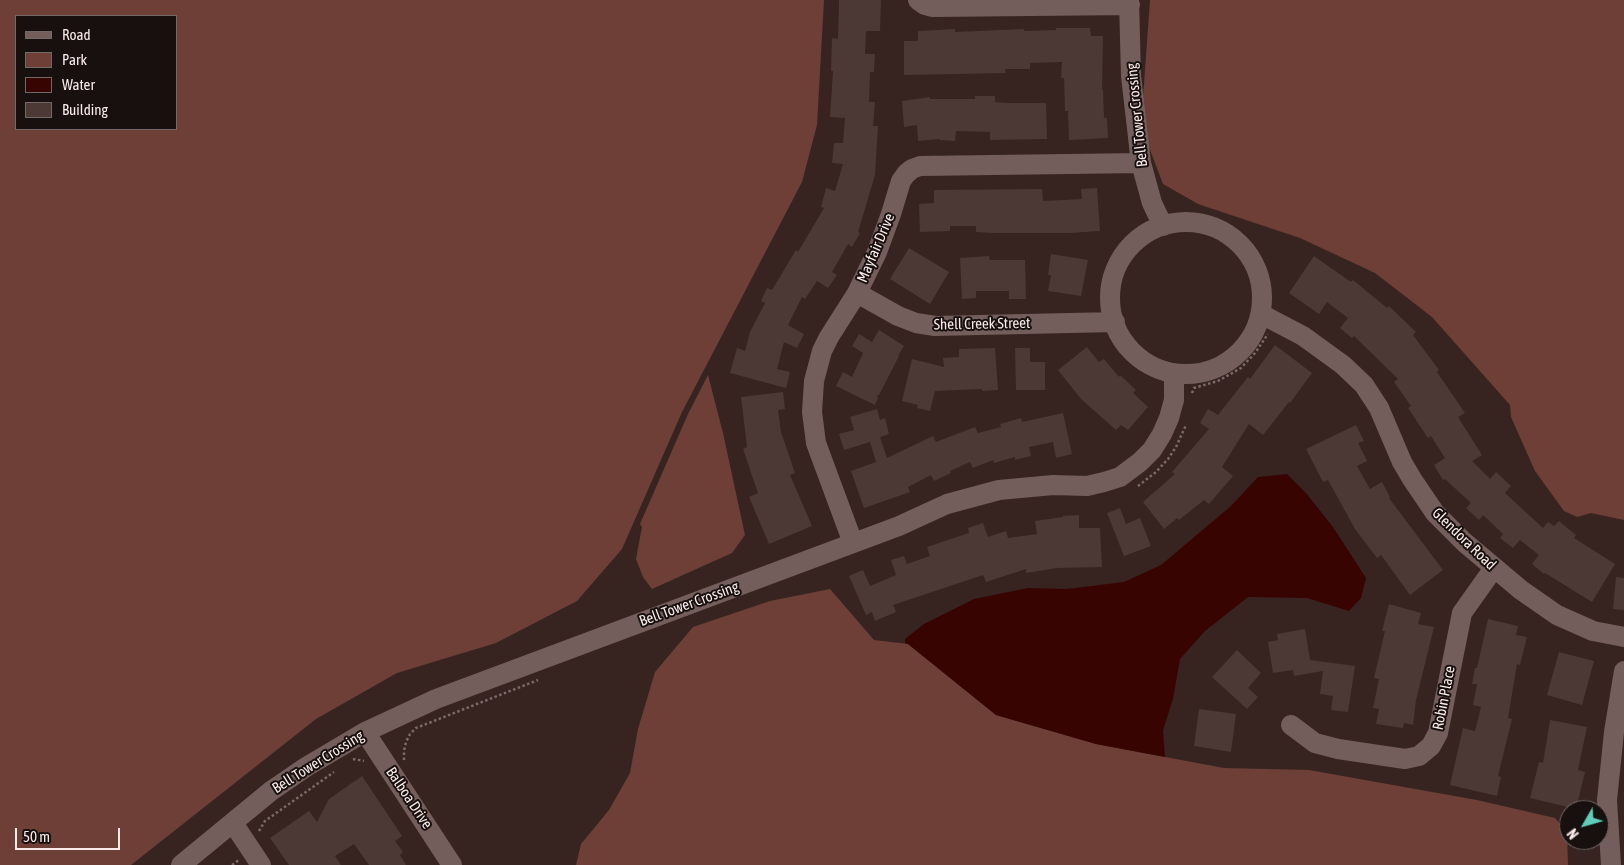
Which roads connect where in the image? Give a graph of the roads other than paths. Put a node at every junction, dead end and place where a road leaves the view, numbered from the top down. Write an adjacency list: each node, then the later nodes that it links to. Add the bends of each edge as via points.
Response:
1 (918, 0): 2 (street, via 932,8)
2 (1130, 3): 3 (street, Bell Tower Crossing, via 1131,76)
3 (1141, 163): 4 (street, Bell Tower Crossing, via 1152,203); 5 (street, Mayfair Drive, via 920,166 912,169 901,181 877,252)
4 (1163, 226): 6 (street, via 1183,222 1207,225 1238,242 1258,271); 7 (street, via 1138,239 1116,268 1110,292)
5 (857, 293): 7 (street, Shell Creek Street, via 898,316 935,326); 9 (street, Mayfair Drive, via 822,351 812,404 816,443)
6 (1269, 317): 8 (street, via 1235,357 1194,374); 10 (street, Glendora Road, via 1303,336 1356,376 1379,408 1402,462 1435,513)
7 (1114, 322): 8 (street, via 1123,340 1140,358)
8 (1174, 373): 9 (street, Bell Tower Crossing, via 1174,400 1162,434 1140,462 1120,476 1087,486 1017,487 982,494 947,504)
9 (853, 543): 14 (street, Bell Tower Crossing, via 436,699)
10 (1494, 568): 11 (street, Glendora Road, via 1556,615 1593,631); 13 (street, Robin Place, via 1462,613 1438,733 1431,746 1419,756 1405,759 1338,749 1316,743)
11 (1624, 637)
12 (1624, 671): 19 (street, via 1607,800)
13 (1291, 725)
14 (365, 732): 15 (street, Bell Tower Crossing, via 271,791); 18 (street, Balboa Drive)
15 (233, 823): 16 (street); 17 (street, Bell Tower Crossing)
16 (257, 858)
17 (181, 865)
18 (452, 865)
19 (1611, 865)

